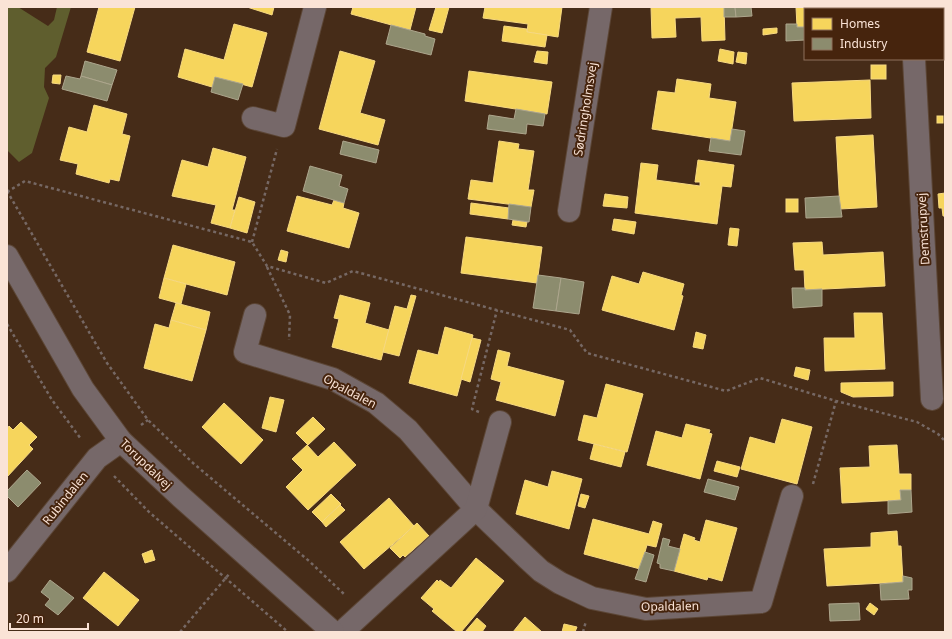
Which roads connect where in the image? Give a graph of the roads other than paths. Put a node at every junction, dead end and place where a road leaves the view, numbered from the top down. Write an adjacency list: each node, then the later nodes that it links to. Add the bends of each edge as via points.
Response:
1 (315, 7): 4 (street, via 284,126)
2 (601, 7): 5 (street, Sødringholmsvej)
3 (914, 60): 8 (street, Demstrupvej)
4 (253, 118)
5 (569, 211)
6 (7, 256): 10 (street, Torupdalvej, via 83,389)
7 (255, 315): 12 (street, Opaldalen, via 245,352 334,379 376,403 408,430)
8 (932, 399)
9 (500, 422): 12 (street)
10 (122, 440): 13 (street, Rubindalen, via 97,458); 14 (street, Torupdalvej, via 181,497)
11 (792, 496): 12 (street, Opaldalen, via 761,602 646,609 592,598 560,583 541,571)
12 (476, 509): 15 (street)
13 (9, 563)
14 (332, 632)
15 (342, 632)

